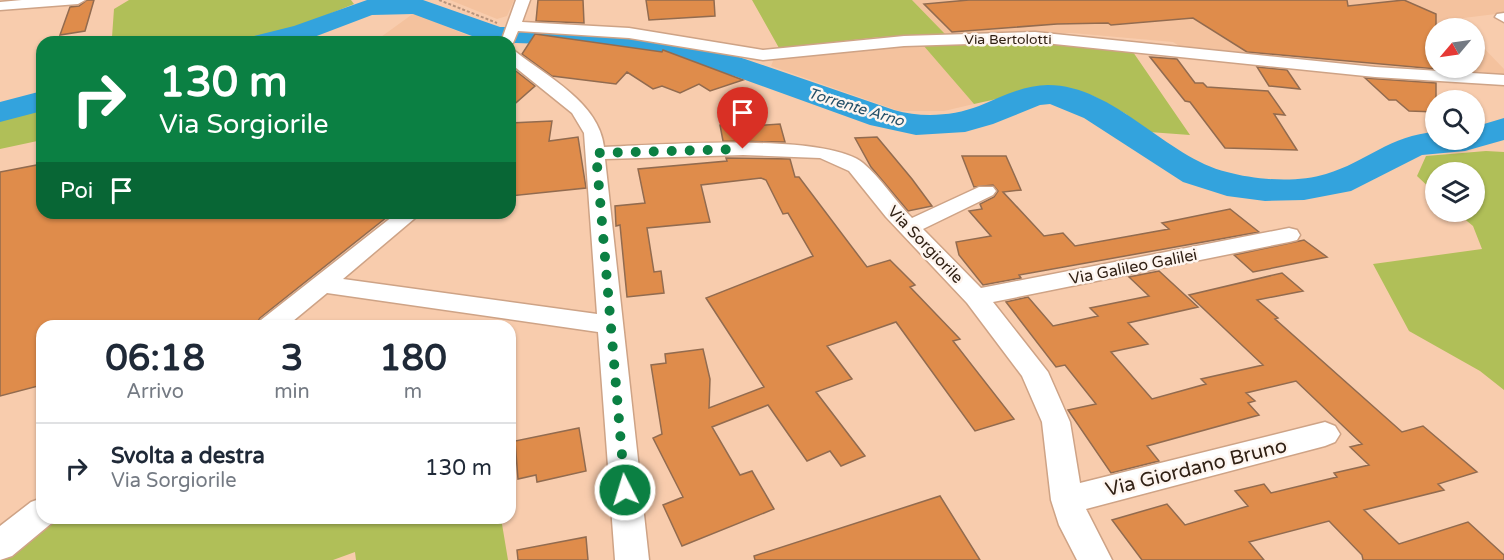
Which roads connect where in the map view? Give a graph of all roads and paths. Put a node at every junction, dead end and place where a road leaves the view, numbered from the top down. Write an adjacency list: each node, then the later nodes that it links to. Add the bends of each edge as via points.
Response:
1 (78, 0): 4 (street)
2 (439, 0): 5 (path, via 492,21)
3 (523, 0): 5 (street)
4 (0, 6)
5 (510, 33): 7 (street, Via Bertolotti, via 629,33 763,55 904,41 1035,38 1376,72)
6 (516, 60): 8 (street, via 579,110 593,133)
7 (1504, 80)
8 (596, 153): 11 (street, Via Sorgiorile, via 743,149 820,152 856,167); 16 (street)
9 (986, 190): 11 (street)
10 (402, 219): 13 (street)
11 (910, 227): 14 (street, Via Sorgiorile)
12 (1289, 235): 14 (street, Via Galileo Galilei)
13 (321, 284): 15 (street); 16 (street)
14 (976, 297): 18 (street, Via Sorgiorile, via 1034,372 1047,398 1056,422)
15 (277, 320)
16 (610, 325): 21 (street)
17 (1325, 434): 18 (street, Via Giordano Bruno)
18 (1067, 500): 22 (street, Via Sorgiorile, via 1075,525)
19 (36, 517): 20 (street)
20 (0, 546)
21 (632, 560)
22 (1095, 560)

